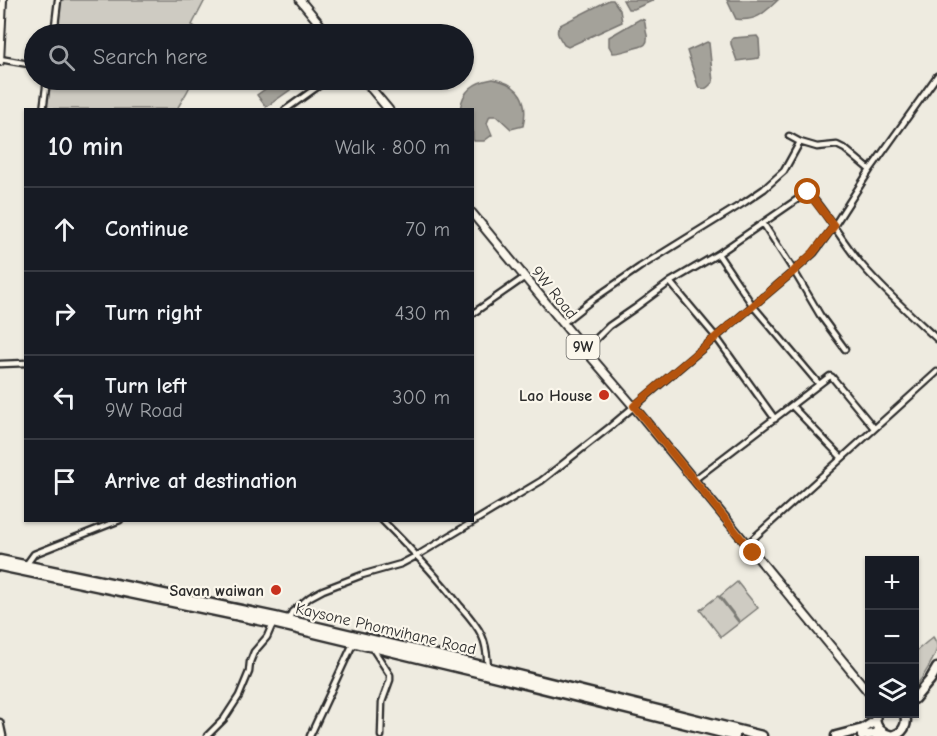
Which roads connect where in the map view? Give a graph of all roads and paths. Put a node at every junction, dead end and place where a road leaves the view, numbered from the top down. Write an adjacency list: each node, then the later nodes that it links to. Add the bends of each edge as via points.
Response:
1 (58, 0): 4 (street)
2 (300, 0): 5 (main road)
3 (2, 4): 6 (street)
4 (55, 24)
5 (320, 24)
6 (0, 60): 7 (street)
7 (24, 64)
8 (936, 77): 17 (street)
9 (46, 90): 12 (street)
10 (313, 90): 13 (street)
11 (372, 90): 14 (main road)
12 (43, 108)
13 (288, 108)
14 (386, 108)
15 (789, 136): 16 (street)
16 (800, 142): 17 (street, via 816,147 837,145); 27 (street, via 784,171 764,189 640,267)
17 (870, 170): 20 (street)
18 (474, 215): 23 (main road, 9W Road / 9W)
19 (763, 223): 20 (street, via 808,192); 21 (street); 22 (street)
20 (834, 226): 22 (street); 29 (street, via 881,287)
21 (718, 254): 24 (street); 25 (street)
22 (794, 271): 25 (street); 30 (street)
23 (525, 277): 26 (street); 27 (main road, 9W Road / 9W)
24 (670, 282): 28 (street); 31 (street, via 609,326)
25 (753, 306): 28 (street); 35 (street)
26 (474, 313)
27 (563, 323): 31 (main road, 9W Road / 9W)
28 (716, 337): 36 (street); 38 (street)
29 (937, 339)
30 (845, 349)
31 (585, 350): 36 (main road, 9W Road / 9W)
32 (0, 363): 33 (street)
33 (24, 363)
34 (937, 372): 39 (street)
35 (819, 384): 37 (street); 39 (street, via 832,377)
36 (634, 406): 41 (main road, 9W Road / 9W); 42 (street, via 541,481)
37 (792, 406): 38 (street); 40 (street)
38 (775, 418): 41 (street)
39 (874, 429): 40 (street)
40 (842, 458): 46 (street)
41 (694, 480): 46 (main road, 9W Road / 9W)
42 (474, 521)
43 (115, 522): 49 (street, via 34,554)
44 (384, 522): 47 (street)
45 (473, 522): 47 (street)
46 (746, 545): 57 (main road, 9W Road / 9W)
47 (418, 555): 52 (street, via 323,590 291,612); 55 (street, via 482,635)
48 (0, 560): 49 (highway, Kaysone Phomvihane Road)
49 (26, 565): 52 (highway, Kaysone Phomvihane Road)
50 (0, 566): 51 (highway, Kaysone Phomvihane Road)
51 (273, 623): 52 (highway, Kaysone Phomvihane Road); 66 (street, via 254,652 239,696)
52 (287, 623): 53 (highway, Kaysone Phomvihane Road); 55 (highway, Kaysone Phomvihane Road)
53 (357, 642): 54 (highway, Kaysone Phomvihane Road); 67 (street)
54 (371, 646): 68 (street, via 390,675 382,702); 69 (highway, Kaysone Phomvihane Road)
55 (488, 668): 70 (highway, Kaysone Phomvihane Road)
56 (937, 668): 58 (highway)
57 (865, 689)
58 (919, 694)
59 (873, 718): 71 (highway, via 863,729)
60 (875, 718): 64 (highway, via 878,729)
61 (906, 718): 64 (highway, via 903,729)
62 (906, 718): 73 (highway)
63 (0, 722): 65 (street)
64 (889, 735): 72 (highway)
65 (3, 736)
66 (207, 736)
67 (310, 736)
68 (381, 736)
69 (735, 736)
70 (762, 736)
71 (837, 736)
72 (862, 736)
73 (910, 736)

